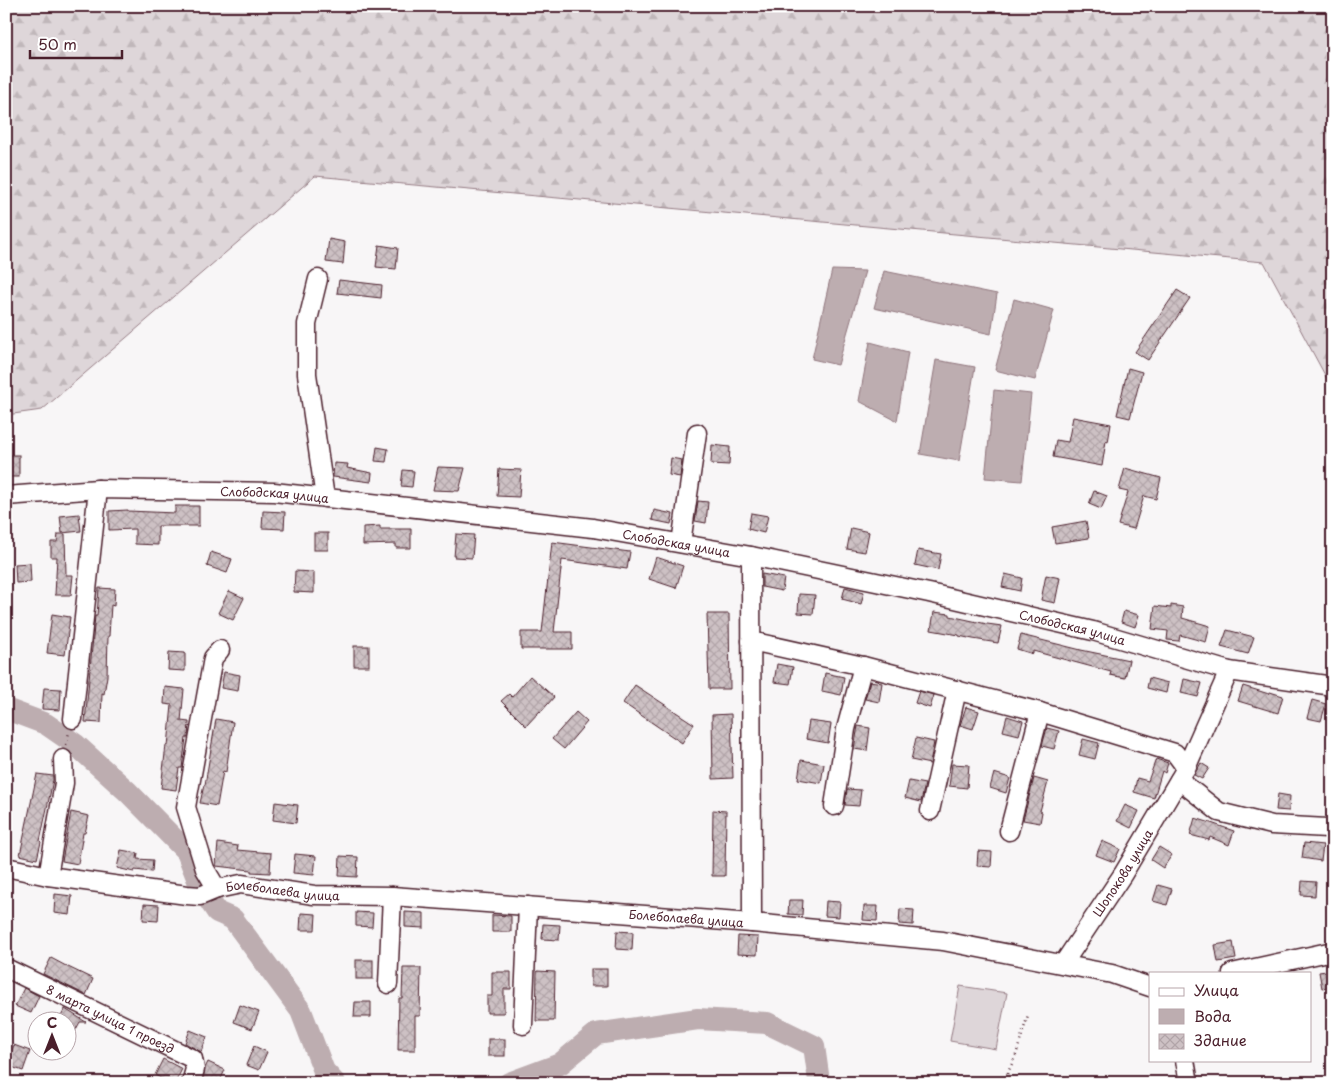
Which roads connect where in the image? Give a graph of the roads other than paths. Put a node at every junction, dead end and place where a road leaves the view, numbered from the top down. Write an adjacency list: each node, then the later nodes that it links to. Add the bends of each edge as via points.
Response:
1 (318, 279): 5 (street, via 306,324 307,374)
2 (697, 433): 6 (street)
3 (98, 489): 4 (street, Слободская улица); 5 (street, Слободская улица, via 274,492); 15 (street)
4 (6, 496)
5 (325, 498): 6 (street, Слободская улица, via 593,528)
6 (681, 543): 7 (street, Слободская улица)
7 (751, 556): 8 (street); 11 (street, Слободская улица, via 929,592 1093,631)
8 (752, 641): 10 (street); 27 (street)
9 (220, 650): 24 (street, Болеболаева улица, via 213,658 186,807 206,869)
10 (863, 666): 13 (street); 18 (street, via 846,729)
11 (1229, 671): 12 (street, Слободская улица); 17 (street, Шопокова улица)
12 (1333, 686)
13 (957, 690): 14 (street); 19 (street)
14 (1040, 712): 17 (street, via 1175,753); 21 (street)
15 (72, 719)
16 (63, 759): 23 (street, via 64,783)
17 (1183, 774): 20 (street, via 1219,812 1272,825); 29 (street, Шопокова улица)
18 (834, 806)
19 (930, 811)
20 (1333, 828)
21 (1009, 830)
22 (6, 867): 23 (street, Болеболаева улица)
23 (48, 876): 24 (street, Болеболаева улица, via 187,896 200,896)
24 (217, 888): 25 (street, Болеболаева улица, via 241,884 314,895)
25 (392, 896): 26 (street, Болеболаева улица); 32 (street)
26 (528, 906): 27 (street, Болеболаева улица); 34 (street)
27 (752, 923): 29 (street, Болеболаева улица, via 943,941)
28 (1333, 951): 31 (street)
29 (1064, 964): 33 (street, Болеболаева улица, via 1112,974)
30 (6, 968): 36 (street, 8 марта улица 1 проезд, via 193,1059 195,1069)
31 (1237, 972)
32 (388, 984)
33 (1149, 987)
34 (523, 1025)
35 (1186, 1062): 37 (street)
36 (191, 1083)
37 (1189, 1083)

